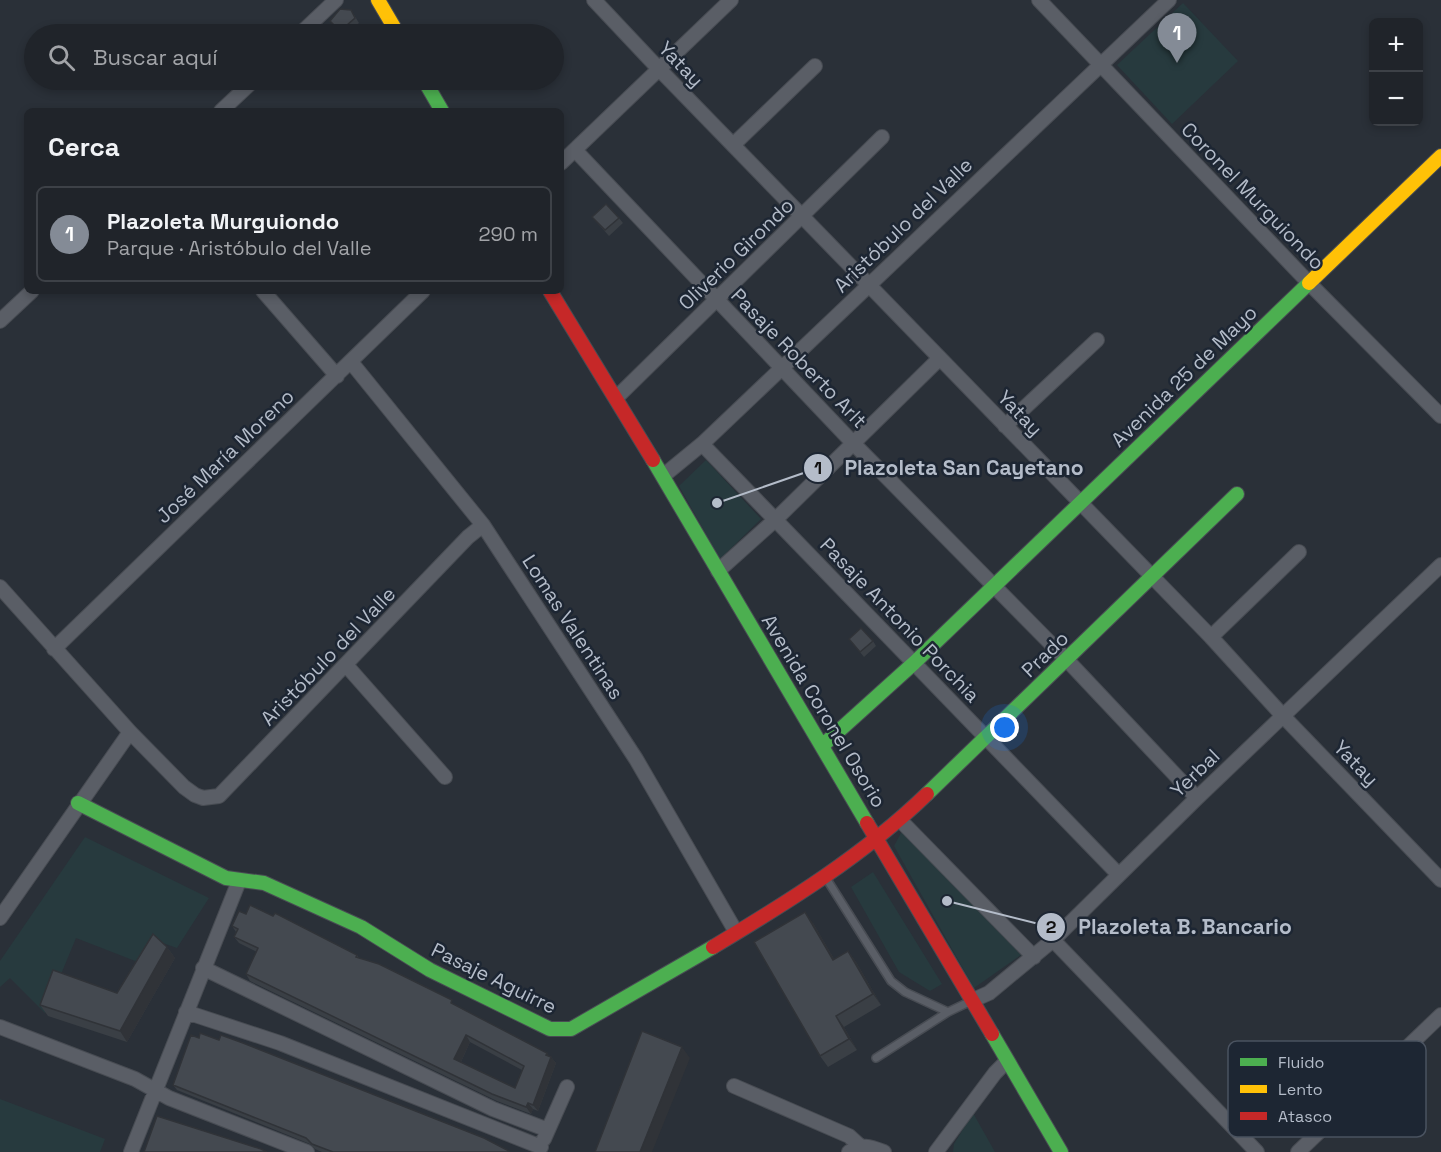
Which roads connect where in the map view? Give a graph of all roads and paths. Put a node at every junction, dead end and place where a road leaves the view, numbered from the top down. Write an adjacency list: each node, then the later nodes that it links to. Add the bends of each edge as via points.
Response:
1 (336, 0): 7 (street)
2 (378, 0): 8 (street)
3 (594, 0): 11 (street, Yatay)
4 (731, 0): 11 (street)
5 (1039, 0): 9 (street, Coronel Murguiondo)
6 (1169, 0): 9 (street, Aristóbulo del Valle)
7 (311, 24)
8 (392, 24)
9 (1100, 64): 22 (street, Coronel Murguiondo); 23 (street, Aristóbulo del Valle)
10 (815, 66): 17 (street)
11 (659, 69): 17 (street, Yatay); 18 (street)
12 (243, 90): 14 (street)
13 (430, 90): 15 (street)
14 (224, 108)
15 (440, 108)
16 (882, 137): 21 (street, Oliverio Girondo)
17 (733, 145): 21 (street, Yatay)
18 (575, 150): 20 (street); 28 (street, Pasaje Roberto Arlt)
19 (1441, 156): 22 (street, Avenida 25 de Mayo)
20 (564, 160)
21 (802, 216): 23 (street, Yatay); 28 (street, Oliverio Girondo)
22 (1309, 283): 36 (street, Coronel Murguiondo); 42 (street, Avenida 25 de Mayo)
23 (869, 284): 31 (street, Yatay); 33 (street, Aristóbulo del Valle)
24 (29, 294): 29 (street)
25 (266, 294): 34 (street)
26 (420, 294): 32 (street, José María Moreno)
27 (552, 294): 35 (street, Avenida Coronel Osorio)
28 (716, 301): 33 (street, Pasaje Roberto Arlt); 35 (street, Oliverio Girondo)
29 (0, 321)
30 (1097, 340): 37 (street)
31 (940, 358): 37 (street, Yatay); 38 (street)
32 (351, 362): 34 (street, José María Moreno); 44 (street, Lomas Valentinas)
33 (782, 369): 38 (street, Pasaje Roberto Arlt); 39 (street, Aristóbulo del Valle)
34 (337, 376): 52 (street, José María Moreno)
35 (616, 398): 40 (street, Avenida Coronel Osorio)
36 (1441, 416)
37 (1005, 426): 42 (street, Yatay)
38 (853, 443): 43 (street); 49 (street, Pasaje Roberto Arlt)
39 (702, 444): 40 (street, Aristóbulo del Valle); 43 (street, Pasaje Antonio Porchia)
40 (663, 476): 47 (street, Avenida Coronel Osorio)
41 (1237, 494): 48 (street, Prado)
42 (1080, 504): 48 (street, Yatay); 49 (street, Avenida 25 de Mayo)
43 (775, 520): 47 (street); 54 (street, Pasaje Antonio Porchia)
44 (483, 525): 55 (street, Aristóbulo del Valle); 70 (street, Lomas Valentinas, via 636,759)
45 (1299, 552): 51 (street)
46 (1441, 565): 56 (street, Yerbal)
47 (718, 571): 59 (street, Avenida Coronel Osorio)
48 (1152, 578): 51 (street, Yatay); 53 (street, Prado)
49 (994, 586): 53 (street, Pasaje Roberto Arlt); 54 (street, Avenida 25 de Mayo)
50 (0, 587): 52 (street)
51 (1211, 637): 56 (street, Yatay)
52 (54, 649): 57 (street)
53 (1067, 660): 58 (street, Prado); 61 (street, Pasaje Roberto Arlt)
54 (914, 663): 58 (street, Pasaje Antonio Porchia); 59 (street, Avenida 25 de Mayo)
55 (346, 665): 57 (street, Aristóbulo del Valle, via 219,796 195,795); 60 (street)
56 (1283, 716): 61 (street, Yerbal); 67 (street, Yatay)
57 (130, 732): 62 (street)
58 (986, 736): 63 (street, Prado); 65 (street, Pasaje Antonio Porchia)
59 (822, 746): 64 (street, Avenida Coronel Osorio)
60 (445, 777)
61 (1197, 798): 65 (street, Yerbal)
62 (78, 803): 68 (street, Pasaje Aguirre); 69 (street)
63 (900, 820): 64 (street, Prado); 72 (street)
64 (877, 839): 66 (street, Pasaje Aguirre); 74 (street, Avenida Coronel Osorio)
65 (1119, 875): 71 (street, Yerbal)
66 (825, 876): 70 (street, Pasaje Aguirre); 76 (lane, via 891,981)
67 (1441, 880)
68 (238, 881): 70 (street, Pasaje Aguirre, via 264,883 361,927 453,983 559,1030 570,1029); 73 (street)
69 (0, 918)
70 (736, 932)
71 (1053, 940): 72 (street, Yerbal); 85 (street)
72 (1034, 957): 74 (street, Yerbal, via 989,993)
73 (203, 968): 75 (street); 86 (street, via 493,1109)
74 (971, 1001): 76 (lane); 81 (street, Avenida Coronel Osorio)
75 (186, 1012): 84 (street); 90 (street, via 290,1047)
76 (948, 1012): 80 (lane)
77 (1441, 1016): 79 (street)
78 (0, 1027): 84 (street)
79 (1415, 1041)
80 (876, 1058)
81 (1007, 1061): 94 (street); 95 (street, Avenida Coronel Osorio)
82 (734, 1086): 89 (street, via 849,1136)
83 (567, 1087): 86 (street)
84 (156, 1090): 91 (street); 92 (street)
85 (1228, 1122)
86 (548, 1130): 90 (street)
87 (1243, 1137): 96 (street)
88 (1314, 1137): 97 (street)
89 (855, 1149): 93 (street, via 868,1146)
90 (540, 1150)
91 (131, 1152)
92 (307, 1152)
93 (884, 1152)
94 (936, 1152)
95 (1061, 1152)
96 (1257, 1152)
97 (1298, 1152)

